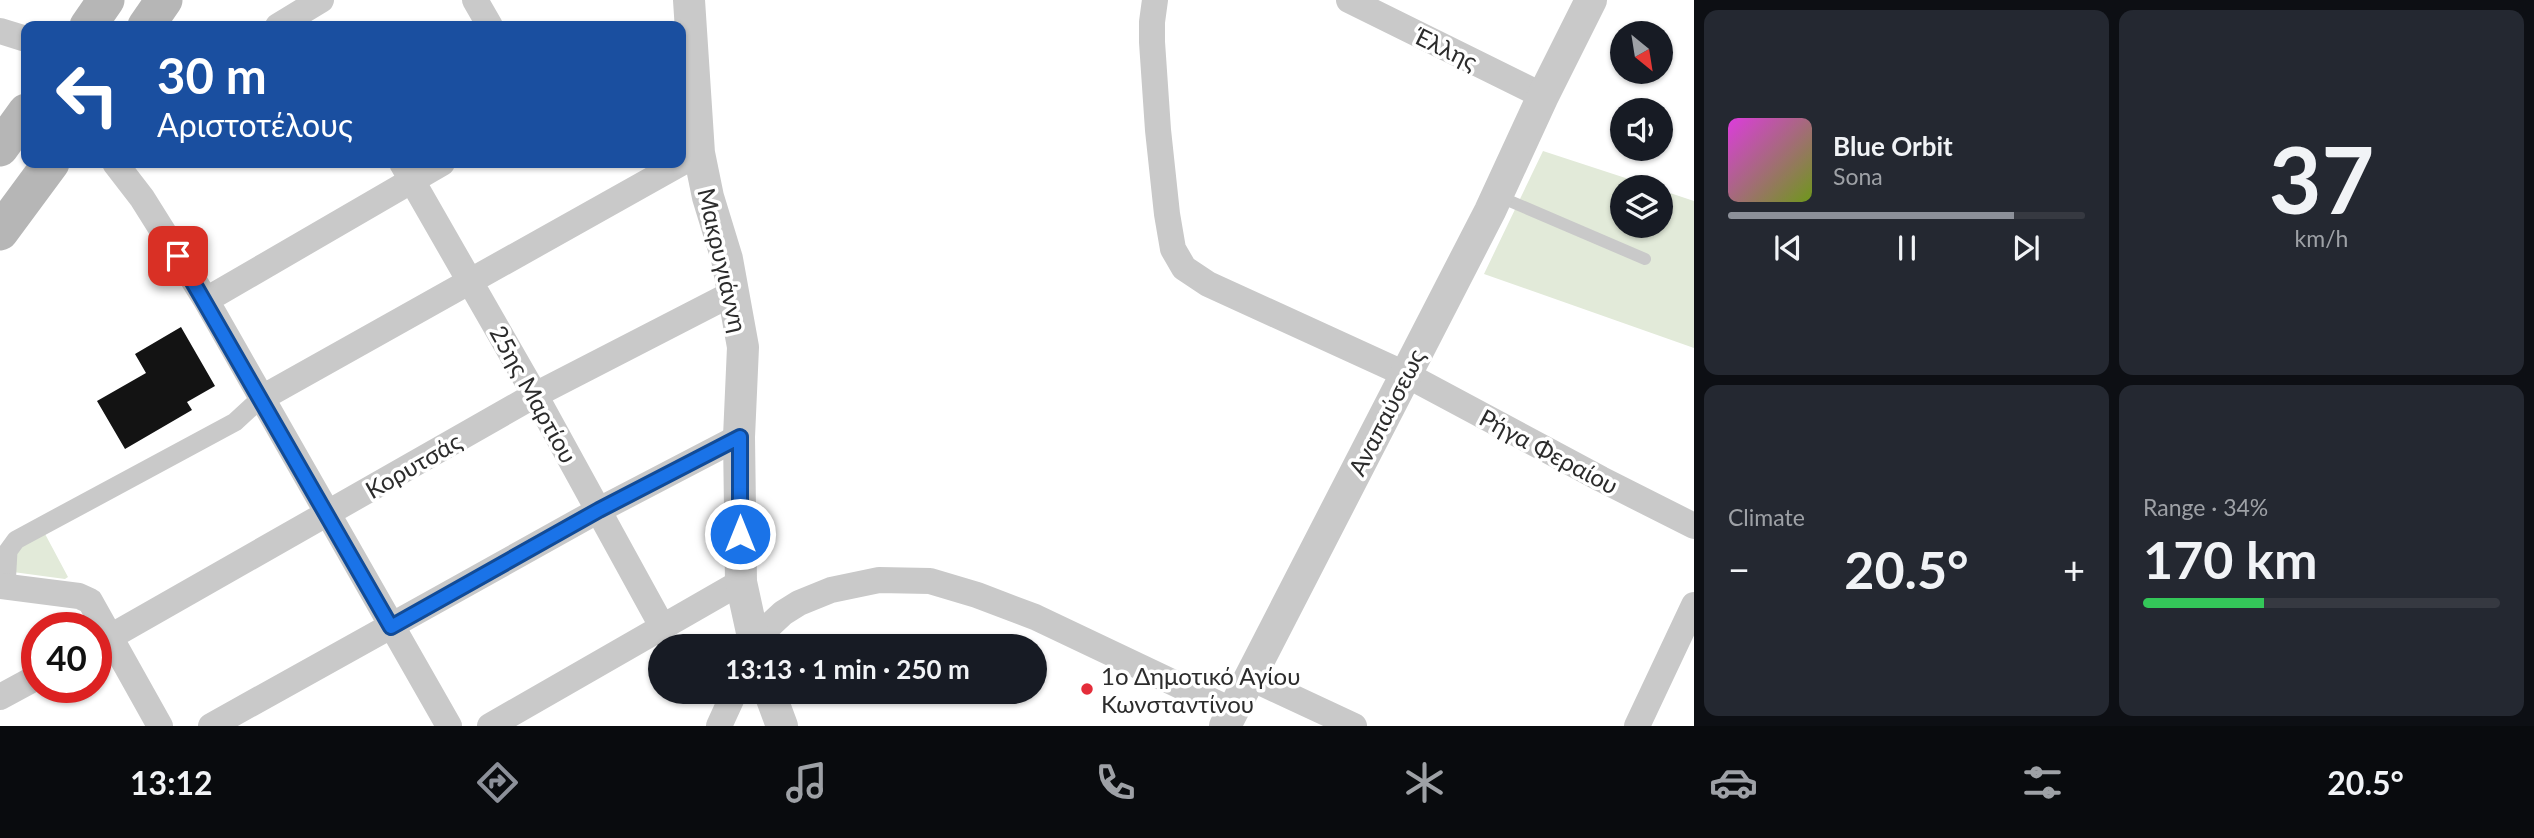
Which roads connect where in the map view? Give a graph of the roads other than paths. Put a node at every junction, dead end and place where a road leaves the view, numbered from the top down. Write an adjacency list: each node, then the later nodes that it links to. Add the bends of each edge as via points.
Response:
1 (106, 0): 9 (main road)
2 (164, 0): 10 (main road)
3 (475, 0): 12 (street)
4 (1155, 0): 30 (street, Ρήγα Φεραίου, via 1152,22 1158,130 1167,214 1178,261 1208,284)
5 (1349, 0): 15 (street, Έλλης)
6 (1591, 0): 15 (street, Αναπαύσεως)
7 (316, 8): 11 (street)
8 (687, 17): 18 (street, Μακρυγιάννη)
9 (91, 21)
10 (149, 21)
11 (289, 21)
12 (487, 21)
13 (0, 30): 14 (street)
14 (21, 37)
15 (1543, 96): 24 (street, Αναπαύσεως)
16 (21, 119): 17 (main road)
17 (0, 148)
18 (699, 153): 19 (street); 28 (street, Μακρυγιάννη)
19 (686, 160)
20 (47, 168): 25 (main road)
21 (119, 168): 29 (street)
22 (672, 168): 27 (street)
23 (407, 171): 27 (street, 25ης Μαρτίου); 29 (street)
24 (1497, 196): 26 (lane); 30 (street, Αναπαύσεως)
25 (0, 232)
26 (1646, 259)
27 (470, 281): 31 (street, 25ης Μαρτίου); 32 (street)
28 (735, 292): 31 (street, Κορυτσάς); 33 (street, Μακρυγιάννη, via 743,347)
29 (206, 300): 32 (street)
30 (1405, 374): 36 (street, Ρήγα Φεραίου); 48 (street, Αναπαύσεως)
31 (535, 396): 34 (street, 25ης Μαρτίου); 35 (street, Κορυτσάς)
32 (260, 398): 35 (street); 37 (street, via 235,422)
33 (740, 437): 34 (street); 38 (street, Μακρυγιάννη)
34 (599, 510): 42 (street); 43 (street, 25ης Μαρτίου)
35 (326, 514): 42 (street); 46 (street, Κορυτσάς)
36 (1694, 526)
37 (8, 535): 39 (street)
38 (741, 582): 43 (street); 44 (street, Μακρυγιάννη)
39 (3, 587): 41 (street, via 85,598)
40 (1694, 605): 61 (street)
41 (94, 612)
42 (391, 627): 55 (street); 56 (street)
43 (663, 628): 57 (street)
44 (751, 634)
45 (763, 634): 53 (street, via 783,613 831,590 879,580 930,580 1035,617)
46 (112, 636)
47 (112, 654): 54 (street)
48 (1251, 678): 53 (street, Αναπαύσεως); 60 (street)
49 (21, 686): 50 (street)
50 (0, 697)
51 (729, 704): 58 (street)
52 (774, 704): 59 (street)
53 (1229, 719)
54 (160, 726)
55 (211, 726)
56 (449, 726)
57 (490, 726)
58 (719, 726)
59 (782, 726)
60 (1353, 726)
61 (1637, 726)

